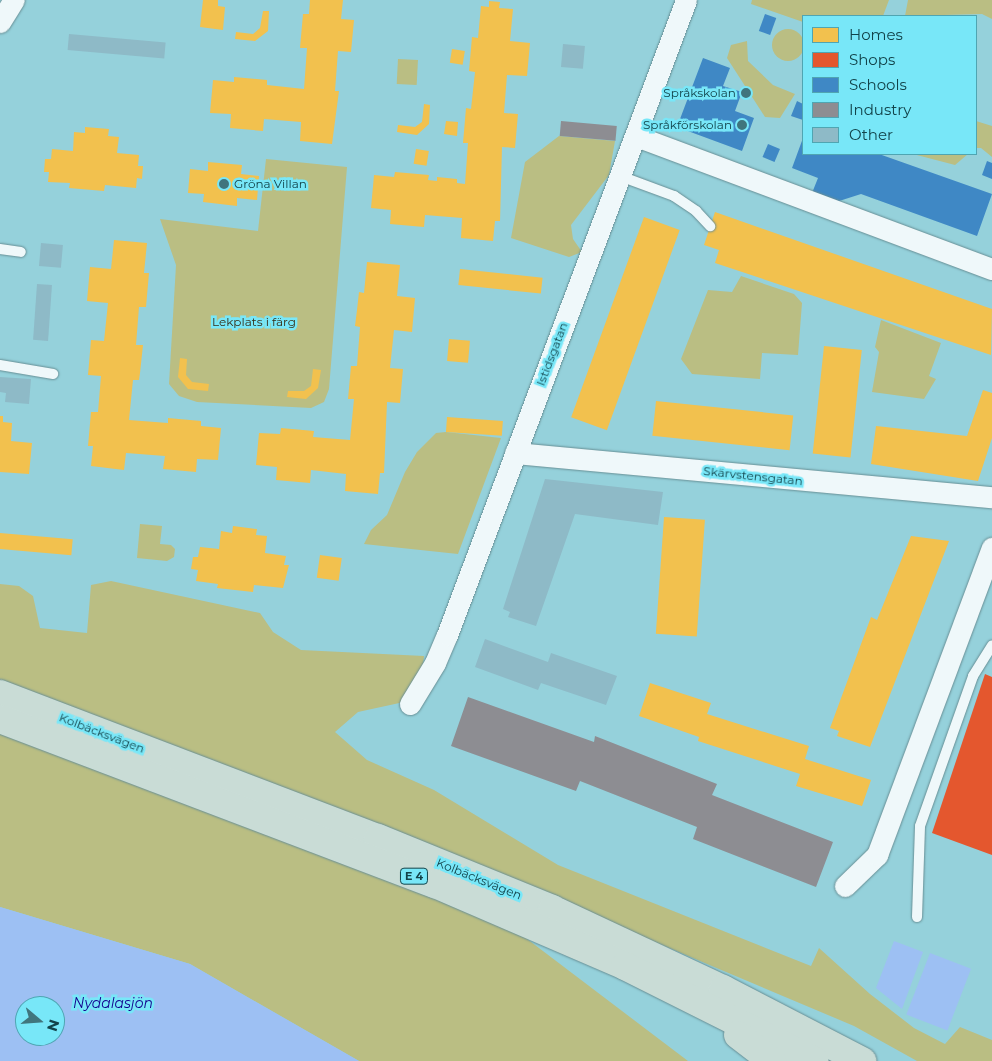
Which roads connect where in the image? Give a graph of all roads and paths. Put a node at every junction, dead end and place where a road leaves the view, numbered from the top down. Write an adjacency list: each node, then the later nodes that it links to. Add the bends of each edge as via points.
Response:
1 (14, 0): 3 (street)
2 (686, 0): 4 (street, Istidsgatan)
3 (0, 22)
4 (636, 136): 5 (street, Istidsgatan); 9 (street)
5 (620, 176): 6 (lane, via 674,196 696,211); 12 (street, Istidsgatan)
6 (710, 226)
7 (0, 249): 8 (lane)
8 (21, 252)
9 (992, 269)
10 (0, 364): 11 (lane)
11 (53, 374)
12 (515, 453): 13 (street, Skärvstensgatan); 17 (street, Istidsgatan, via 441,649)
13 (992, 497)
14 (992, 548): 19 (street, via 877,855)
15 (992, 645): 20 (lane, via 973,676 920,826)
16 (0, 694): 24 (highway, Kolbäcksvägen / E 4, via 378,838 552,909 723,989)
17 (410, 704)
18 (0, 719): 21 (highway, Kolbäcksvägen / E 4, via 435,884)
19 (845, 886)
20 (917, 918)
21 (696, 1001): 22 (highway); 23 (highway, Kolbäcksvägen / E 4)
22 (772, 1061)
23 (815, 1061)
24 (862, 1061)

